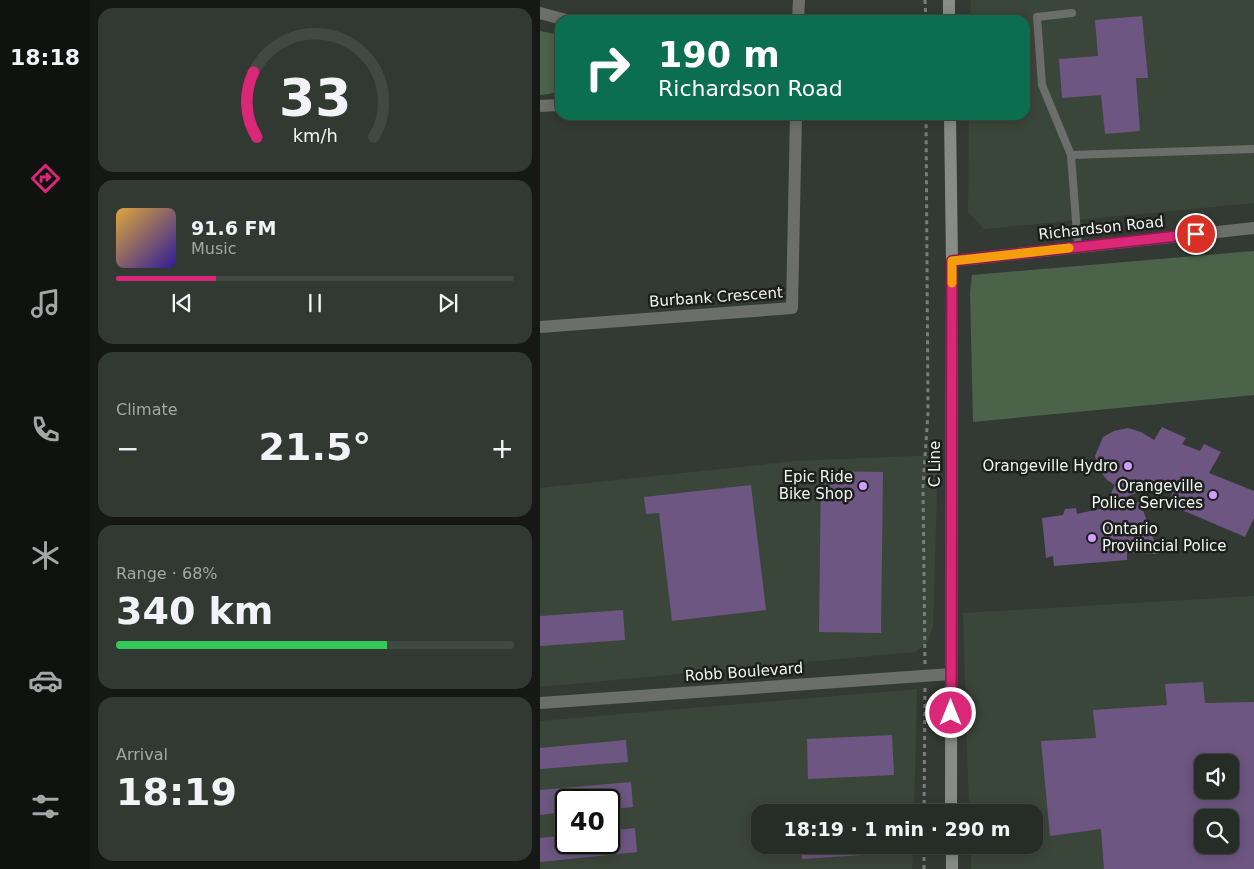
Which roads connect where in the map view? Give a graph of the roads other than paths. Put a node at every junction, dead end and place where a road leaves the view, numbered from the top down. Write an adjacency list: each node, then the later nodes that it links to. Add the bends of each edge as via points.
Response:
1 (798, 0): 5 (street)
2 (949, 0): 6 (street)
3 (540, 13): 7 (street)
4 (1072, 13): 13 (lane, via 1037,17 1042,85)
5 (798, 15)
6 (949, 15)
7 (555, 17)
8 (555, 105): 9 (street)
9 (540, 106)
10 (796, 120): 17 (street, Burbank Crescent, via 792,308)
11 (950, 120): 16 (street, C Line)
12 (1254, 149): 13 (lane)
13 (1072, 155): 15 (lane)
14 (1254, 228): 15 (street, Richardson Road)
15 (1078, 247): 16 (street, Richardson Road)
16 (952, 261): 18 (street, C Line)
17 (540, 326)
18 (951, 674): 19 (street, Robb Boulevard); 20 (street, C Line)
19 (540, 704)
20 (951, 804)
21 (952, 854): 22 (street)
22 (952, 869)

